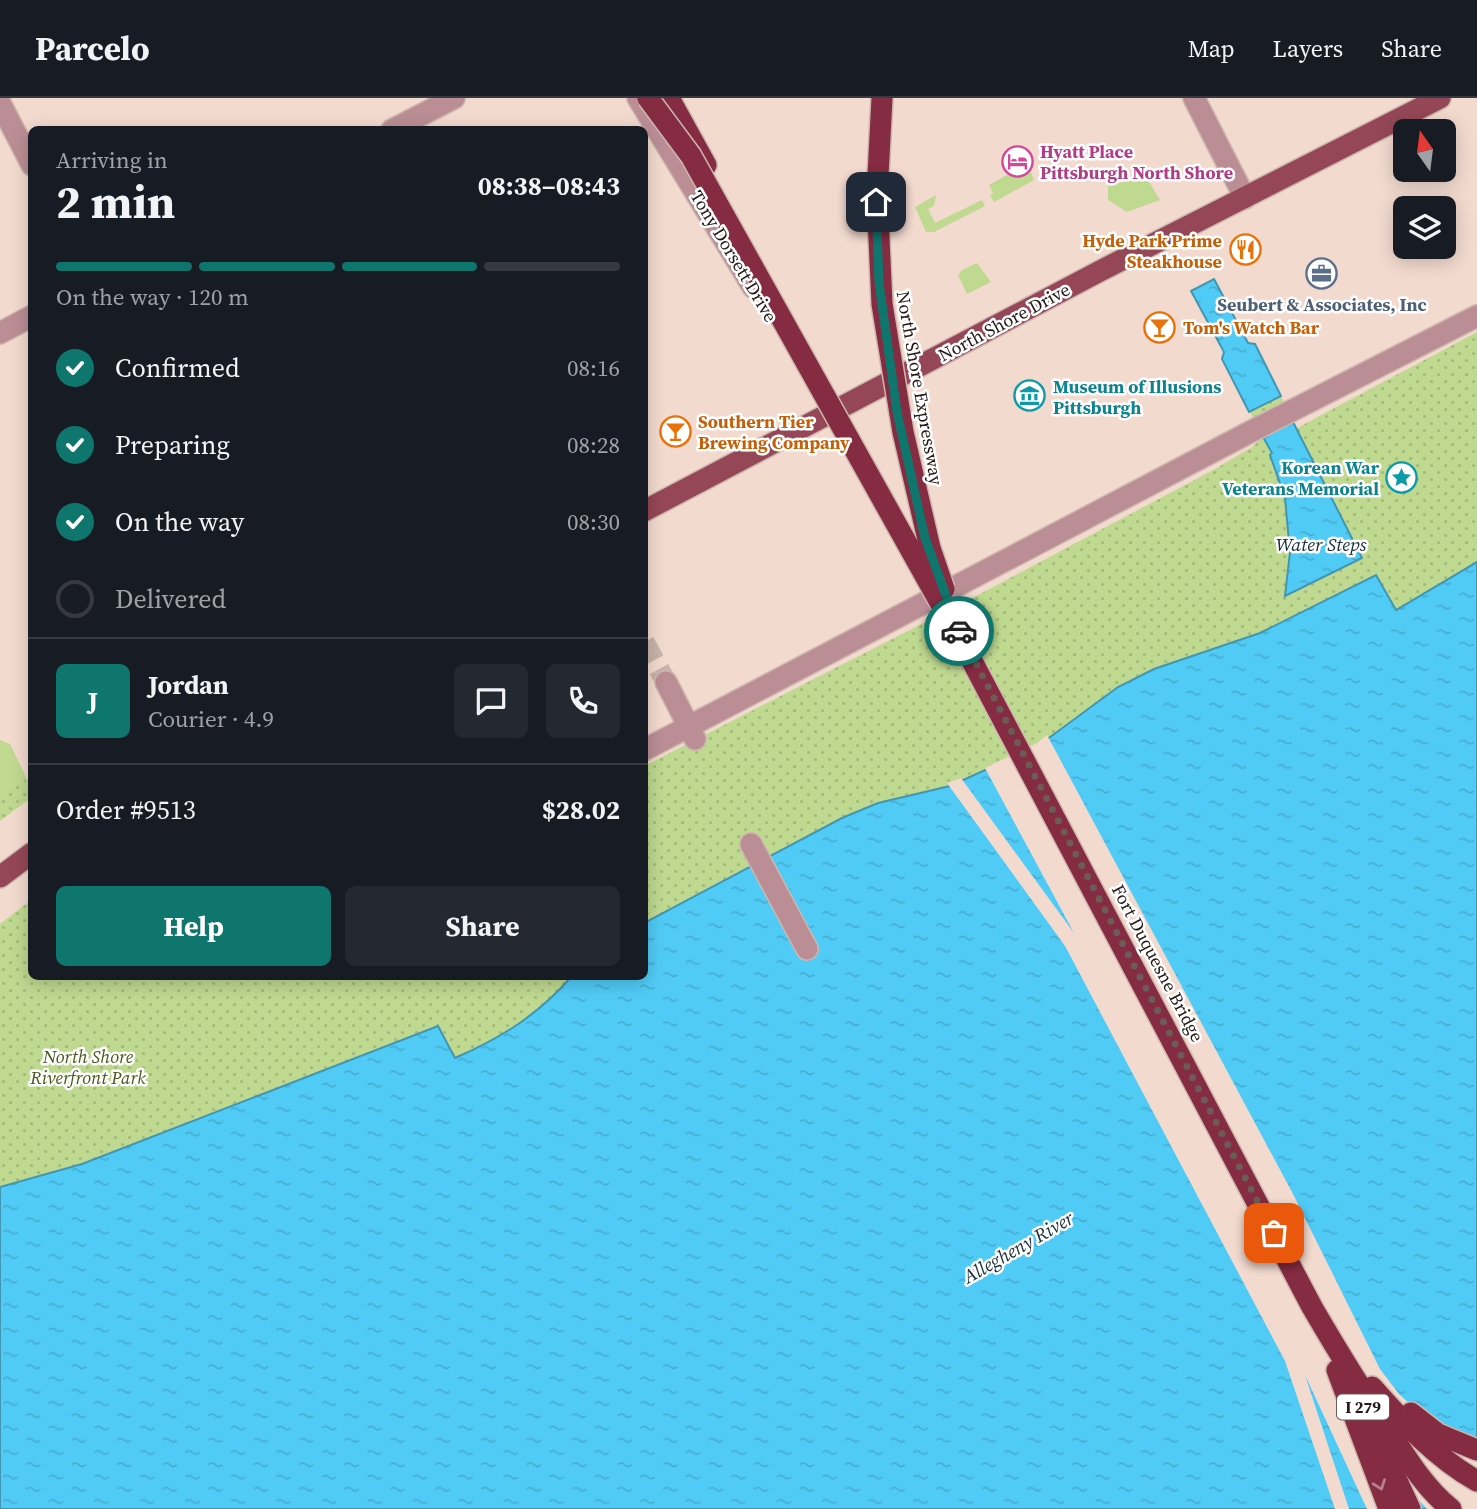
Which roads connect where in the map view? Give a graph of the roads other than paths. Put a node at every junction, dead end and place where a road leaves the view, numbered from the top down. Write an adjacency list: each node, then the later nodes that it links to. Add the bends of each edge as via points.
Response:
1 (454, 98): 9 (street)
2 (640, 98): 12 (highway, bridge); 16 (street, Tony Dorsett Drive)
3 (648, 98): 18 (highway, bridge, via 691,156)
4 (668, 98): 12 (highway, bridge)
5 (881, 98): 18 (highway, North Shore Expressway / I 279, bridge, via 877,195 882,304 903,432 930,548)
6 (1194, 98): 11 (street)
7 (1440, 98): 11 (main road, North Shore Drive)
8 (0, 103): 10 (street)
9 (401, 126)
10 (28, 157)
11 (1245, 198): 16 (main road, North Shore Drive)
12 (780, 307): 18 (highway, bridge)
13 (1477, 316): 20 (street, via 1256,429)
14 (28, 318): 15 (street)
15 (0, 332)
16 (830, 414): 17 (main road, North Shore Drive)
17 (648, 509)
18 (962, 641): 26 (highway, Fort Duquesne Bridge / I 279)
19 (666, 682): 20 (street)
20 (692, 733): 21 (street)
21 (648, 749)
22 (751, 845): 25 (street)
23 (28, 856): 24 (main road)
24 (0, 877)
25 (807, 949)
26 (1313, 1307): 27 (highway); 28 (highway); 32 (highway, I 279, one-way to 32); 33 (highway, I 279)
27 (1364, 1378): 29 (highway, via 1438,1434); 30 (highway, via 1408,1427)
28 (1384, 1424): 31 (highway, via 1430,1464); 34 (highway, via 1420,1478)
29 (1477, 1450)
30 (1477, 1481)
31 (1477, 1495)
32 (1389, 1509)
33 (1409, 1509)
34 (1451, 1509)

